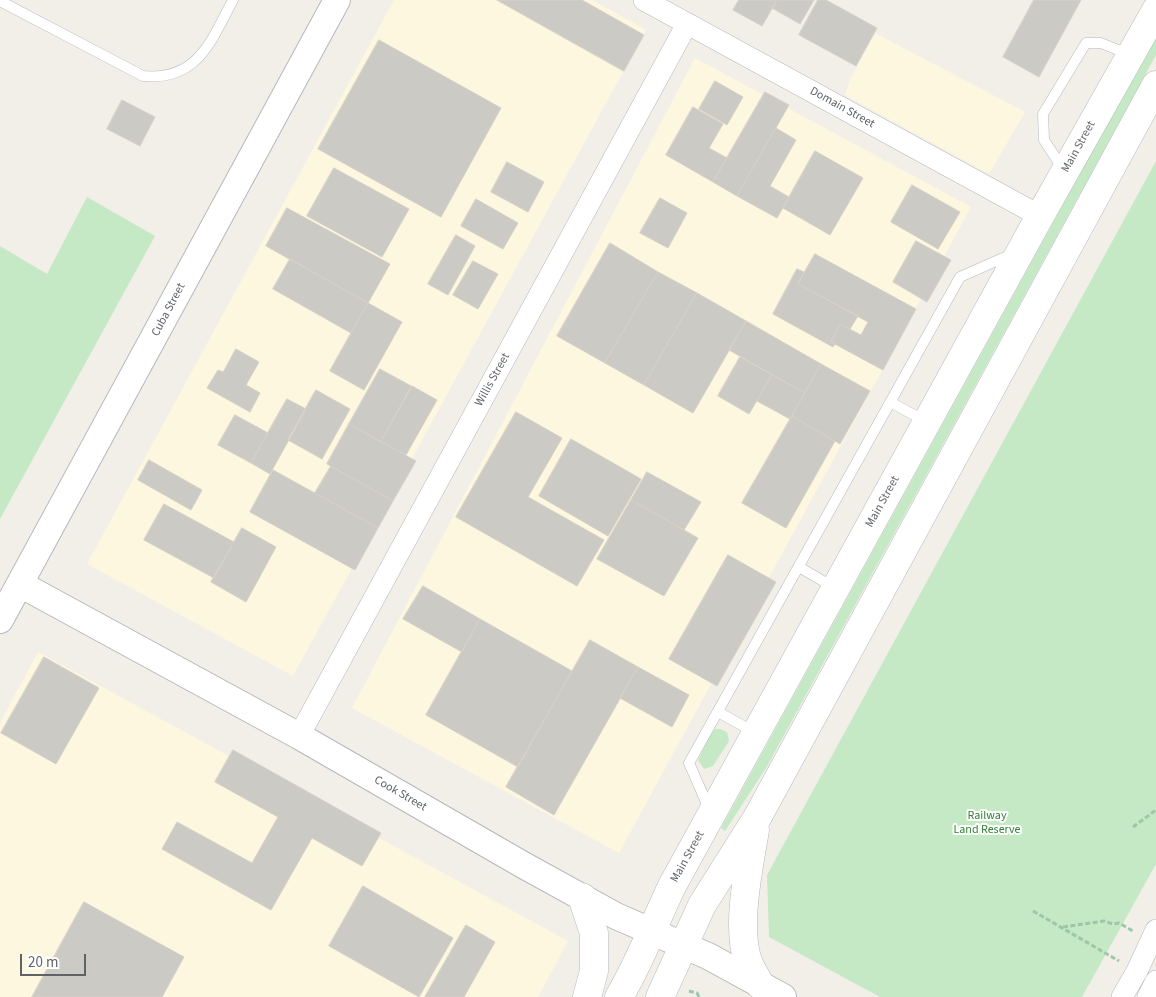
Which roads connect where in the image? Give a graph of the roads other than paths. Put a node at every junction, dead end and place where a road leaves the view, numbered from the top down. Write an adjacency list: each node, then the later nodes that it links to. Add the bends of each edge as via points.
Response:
1 (234, 0): 4 (lane, via 197,60 177,73 154,77 143,76)
2 (337, 0): 15 (street, Cuba Street)
3 (644, 0): 6 (street, Domain Street)
4 (0, 1)
5 (1156, 10): 7 (main road, Main Street)
6 (687, 24): 10 (street, Domain Street); 20 (street, Willis Street)
7 (1131, 55): 9 (main road, Main Street); 9 (lane, via 1100,43 1086,43 1043,114 1044,140)
8 (1156, 85): 22 (main road)
9 (1065, 171): 10 (main road, Main Street)
10 (1040, 216): 11 (main road, Main Street)
11 (1022, 249): 12 (lane, via 960,277); 13 (main road, Main Street)
12 (890, 402): 13 (lane); 14 (lane)
13 (927, 422): 16 (main road, Main Street)
14 (799, 567): 16 (lane); 18 (lane)
15 (20, 584): 17 (street, Cuba Street); 20 (street, Cook Street)
16 (836, 588): 19 (main road, Main Street)
17 (0, 620)
18 (718, 712): 19 (lane); 21 (lane, via 689,763)
19 (756, 733): 21 (main road, Main Street)
20 (299, 736): 23 (street, Cook Street)
21 (712, 814): 24 (main road, Main Street)
22 (757, 818): 26 (main road, via 702,905); 28 (main road, via 747,878 744,944 749,965)
23 (582, 897): 24 (street, Cook Street); 30 (main road, via 594,933 594,971)
24 (650, 932): 26 (street, Cook Street); 31 (main road, Main Street, via 636,968)
25 (1154, 936): 32 (street)
26 (685, 945): 28 (street, Cook Street); 29 (main road)
27 (1156, 981): 33 (street)
28 (771, 991)
29 (672, 993)
30 (587, 997)
31 (619, 997)
32 (1122, 997)
33 (1148, 997)

